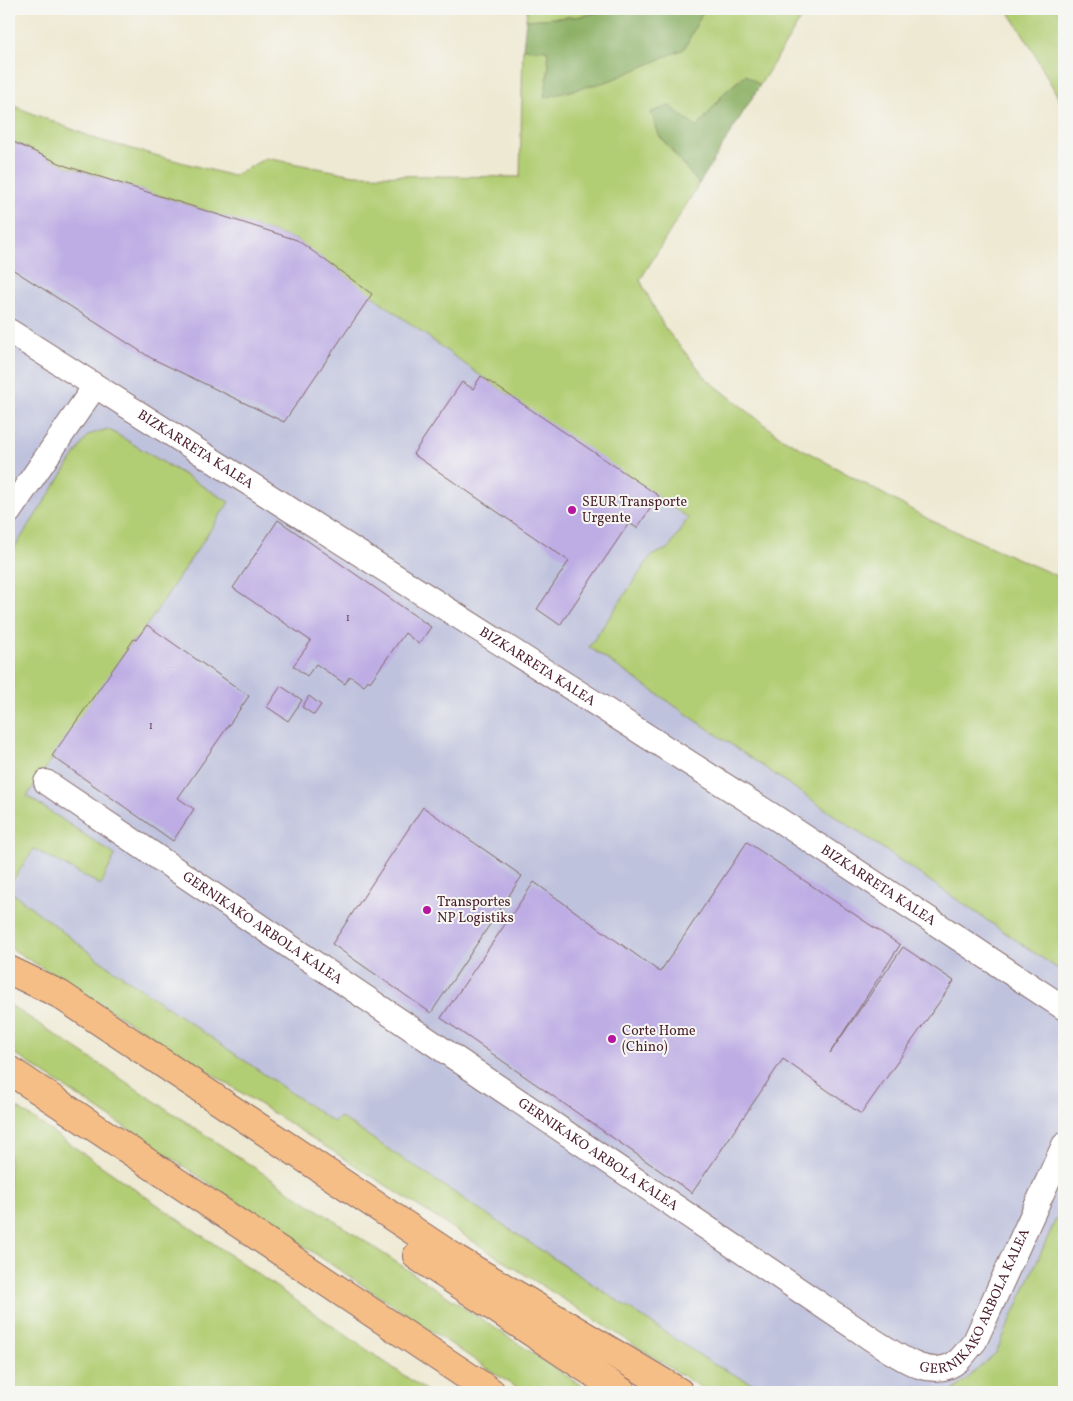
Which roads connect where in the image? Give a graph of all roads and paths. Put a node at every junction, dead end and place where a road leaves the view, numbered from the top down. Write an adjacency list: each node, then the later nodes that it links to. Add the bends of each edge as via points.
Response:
1 (9, 331): 2 (street, BIZKARRETA KALEA)
2 (95, 386): 3 (street); 7 (street, BIZKARRETA KALEA, via 768,813)
3 (9, 512)
4 (46, 782): 9 (street, GERNIKAKO ARBOLA KALEA, via 864,1335 915,1366 936,1369 958,1361 975,1341)
5 (9, 970): 12 (highway, via 59,994 456,1258)
6 (9, 983): 11 (highway)
7 (1064, 1008)
8 (9, 1070): 10 (highway)
9 (1064, 1145)
10 (491, 1392)
11 (622, 1392)
12 (679, 1392)

